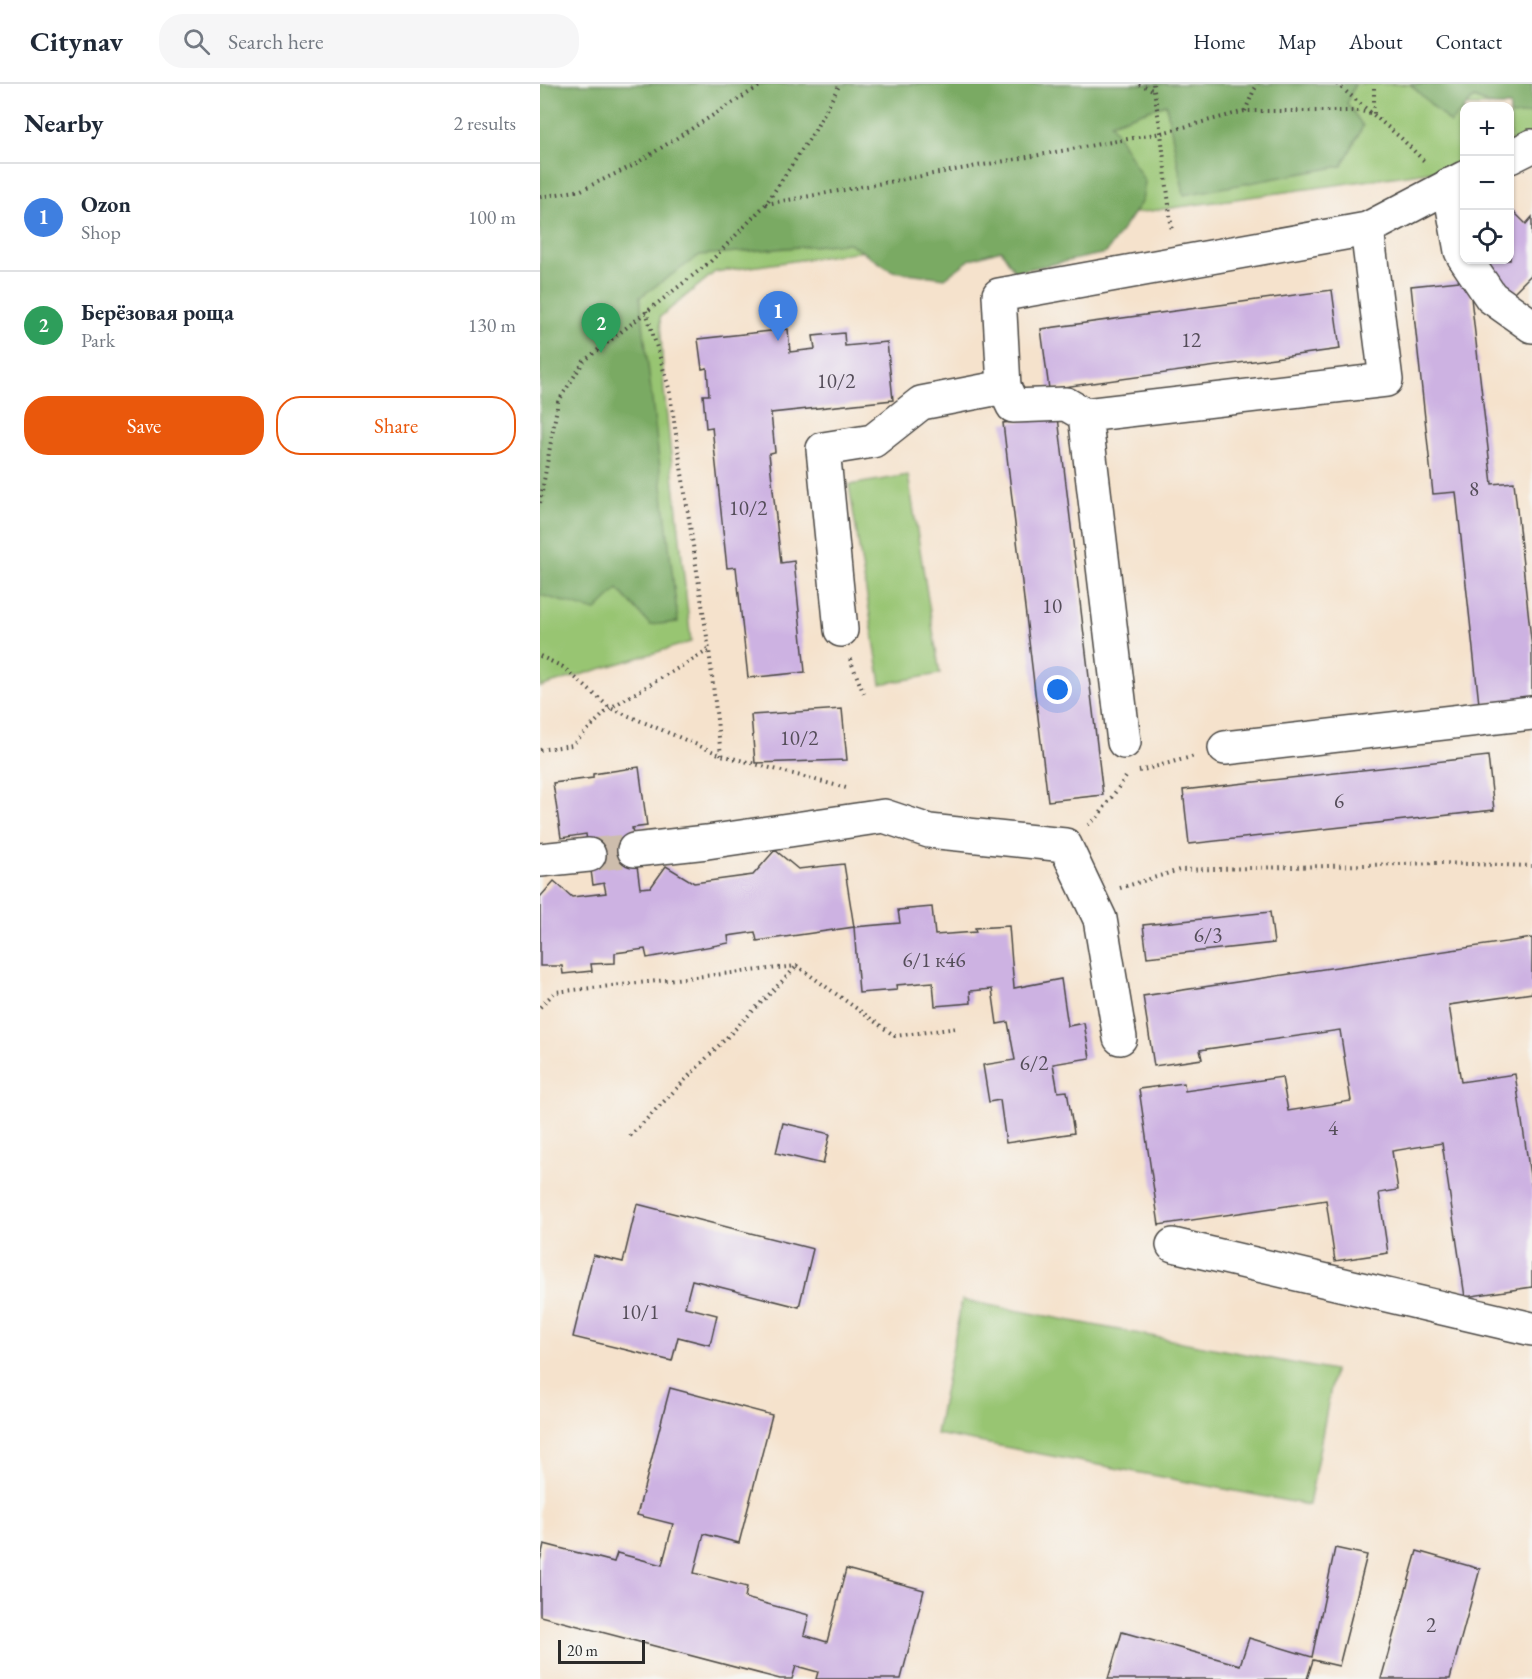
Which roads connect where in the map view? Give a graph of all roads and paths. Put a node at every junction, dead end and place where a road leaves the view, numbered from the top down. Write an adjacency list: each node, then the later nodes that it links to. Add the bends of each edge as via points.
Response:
1 (764, 84): 15 (path, via 632,166 581,190)
2 (840, 84): 16 (path)
3 (1139, 84): 8 (path)
4 (1153, 84): 8 (path)
5 (1258, 84): 9 (path)
6 (1337, 84): 10 (path)
7 (1374, 84): 10 (path)
8 (1154, 90): 11 (path)
9 (1245, 111): 10 (path); 11 (path)
10 (1374, 114): 14 (path)
11 (1161, 133): 16 (path); 19 (path)
12 (1532, 146): 13 (lane)
13 (1511, 156)
14 (1457, 182): 17 (lane); 18 (lane)
15 (540, 197)
16 (766, 204): 21 (path, via 710,262)
17 (1367, 229): 19 (lane); 24 (lane, via 1386,380)
18 (1460, 234)
19 (1176, 263): 23 (lane, via 999,295)
20 (1469, 264): 22 (lane, via 1491,297)
21 (646, 311): 25 (path, via 584,360 558,402); 27 (path, via 669,388)
22 (1532, 326)
23 (1004, 387): 24 (lane, via 1013,406 1066,404); 26 (lane, via 921,403 873,441 823,449)
24 (1085, 415): 32 (lane)
25 (540, 503)
26 (841, 630): 29 (path)
27 (709, 650): 30 (path); 35 (path)
28 (540, 656): 30 (path, via 563,667)
29 (865, 697)
30 (610, 708): 34 (path, via 572,745); 35 (path)
31 (1532, 713): 33 (lane)
32 (1124, 742): 36 (path)
33 (1225, 748): 36 (path)
34 (540, 750)
35 (722, 755): 37 (path)
36 (1128, 774): 38 (path, via 1097,818)
37 (858, 791)
38 (1065, 845): 39 (lane, via 929,831 884,816); 43 (lane)
39 (634, 850)
40 (589, 855): 41 (lane)
41 (540, 861)
42 (1532, 866): 43 (path, via 1439,863 1179,870)
43 (1090, 898): 47 (lane, via 1100,919)
44 (796, 966): 45 (path, via 555,992); 46 (path, via 895,1036); 48 (path)
45 (540, 1007)
46 (958, 1028)
47 (1120, 1038)
48 (630, 1136)
49 (1173, 1245): 50 (lane)
50 (1532, 1329)

